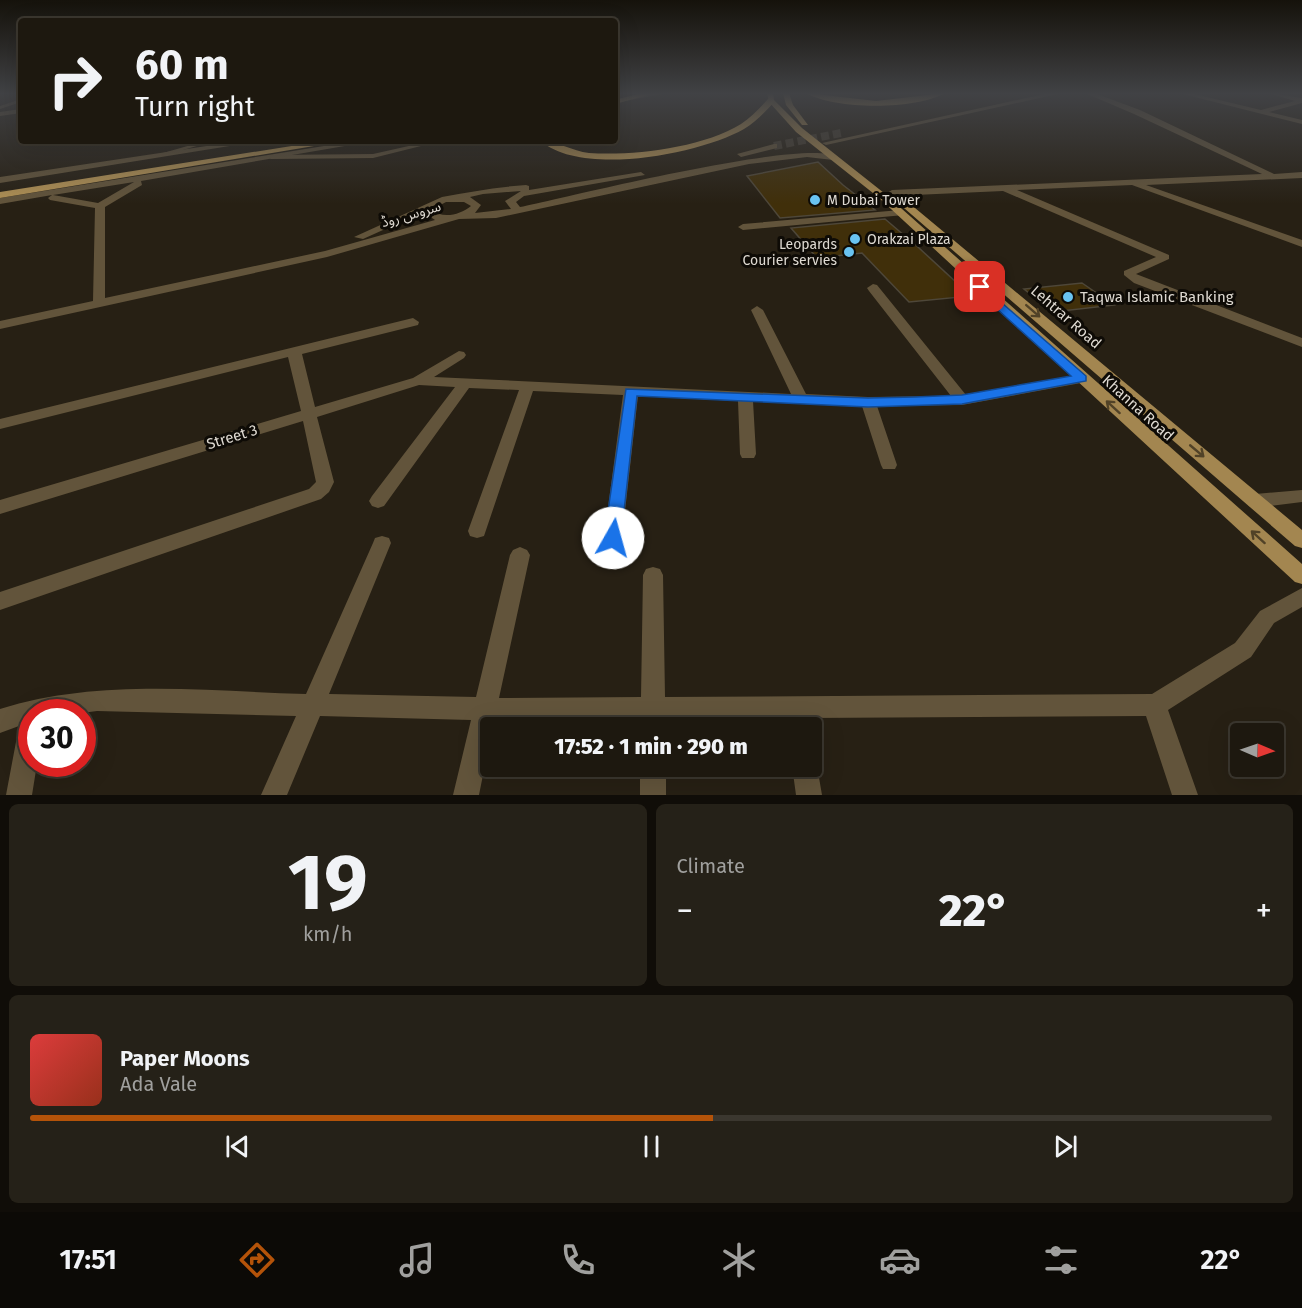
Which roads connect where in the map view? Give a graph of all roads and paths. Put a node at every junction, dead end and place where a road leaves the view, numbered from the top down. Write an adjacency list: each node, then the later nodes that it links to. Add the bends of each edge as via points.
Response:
1 (732, 130): 15 (highway, via 671,150 575,154)
2 (801, 130): 8 (main road, Khanna Road)
3 (810, 130): 16 (main road, Lehtrar Road)
4 (854, 130): 7 (street)
5 (890, 130): 16 (street)
6 (1175, 130): 24 (street)
7 (841, 133)
8 (806, 136): 20 (main road, Khanna Road); 21 (street, via 797,147)
9 (201, 144): 18 (lane)
10 (236, 144): 18 (street)
11 (260, 144): 26 (highway)
12 (321, 144): 30 (highway)
13 (351, 144): 19 (street)
14 (425, 144): 19 (lane, via 373,156)
15 (549, 144)
16 (826, 144): 29 (main road, Lehtrar Road)
17 (774, 146): 28 (street, via 666,170)
18 (156, 156): 26 (street)
19 (271, 157): 23 (street)
20 (833, 157): 21 (street, سروس روڈ, via 807,154); 37 (main road, Khanna Road)
21 (749, 161): 36 (street, سروس روڈ)
22 (1302, 174): 24 (street)
23 (154, 176): 31 (street); 34 (street)
24 (1273, 176): 25 (street)
25 (1127, 181): 27 (street); 40 (street)
26 (0, 182)
27 (1002, 188): 29 (street); 47 (street, via 1165,257 1128,273 1138,280)
28 (547, 189): 32 (street, via 483,191); 36 (street, via 513,197 510,201)
29 (892, 193): 65 (main road, Lehtrar Road, one-way to 65)
30 (0, 195)
31 (26, 197): 33 (street); 34 (street, via 70,199)
32 (457, 198): 35 (street); 38 (street, via 476,205)
33 (0, 201)
34 (100, 206): 43 (street)
35 (428, 206): 38 (street, via 428,214 436,217); 41 (street)
36 (517, 210): 38 (street, سروس روڈ)
37 (900, 213): 39 (street); 50 (main road, Khanna Road)
38 (458, 216): 41 (street, سروس روڈ)
39 (743, 227)
40 (1302, 244)
41 (327, 254): 43 (street, سروس روڈ)
42 (873, 288): 57 (street)
43 (99, 303): 46 (street, سروس روڈ)
44 (757, 310): 56 (street)
45 (413, 322): 48 (street)
46 (0, 325)
47 (1302, 343)
48 (294, 351): 59 (street); 60 (street)
49 (459, 355): 51 (street, Street 3)
50 (1081, 379): 57 (street); 73 (main road, Khanna Road, one-way to 50)
51 (418, 381): 52 (street); 59 (street, Street 3)
52 (464, 385): 53 (street); 64 (street)
53 (527, 387): 54 (street); 67 (street)
54 (631, 392): 55 (street); 68 (street)
55 (745, 397): 56 (street); 61 (street)
56 (801, 399): 58 (street)
57 (962, 399): 58 (street)
58 (868, 402): 62 (street)
59 (309, 414): 66 (street, Street 3); 75 (street, via 325,482 315,494)
60 (0, 424)
61 (748, 454)
62 (889, 465)
63 (1302, 496): 65 (street)
64 (378, 501)
65 (1256, 501): 69 (main road, Lehtrar Road)
66 (0, 507)
67 (477, 531)
68 (613, 538)
69 (1302, 541)
70 (382, 543): 78 (street)
71 (520, 555): 79 (street)
72 (653, 575): 82 (street)
73 (1302, 576)
74 (1302, 597): 77 (street, via 1267,617 1243,650)
75 (0, 601)
76 (96, 699): 78 (street)
77 (1154, 705): 83 (street); 93 (street)
78 (311, 706): 79 (street); 89 (street)
79 (487, 709): 81 (street); 90 (street)
80 (18, 717): 84 (street)
81 (635, 717)
82 (653, 717)
83 (796, 717)
84 (0, 721)
85 (22, 777): 88 (street)
86 (653, 777): 91 (street)
87 (806, 777): 92 (street)
88 (19, 795)
89 (274, 795)
90 (466, 795)
91 (653, 795)
92 (809, 795)
93 (1185, 795)

